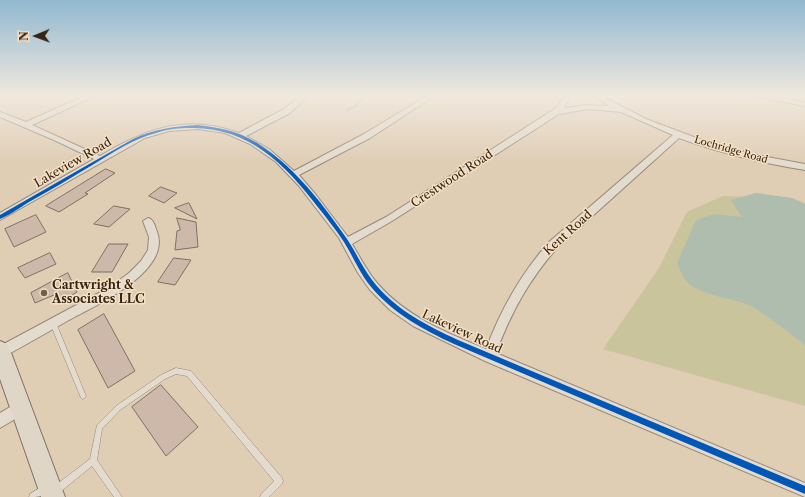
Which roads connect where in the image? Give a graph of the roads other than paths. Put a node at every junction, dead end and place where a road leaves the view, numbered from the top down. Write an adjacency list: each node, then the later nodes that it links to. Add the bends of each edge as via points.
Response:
1 (10, 118): 7 (street)
2 (41, 118): 7 (street)
3 (273, 118): 9 (street)
4 (396, 118): 12 (street)
5 (546, 118): 15 (street, Crestwood Road, via 389,219)
6 (641, 118): 8 (street, Lochridge Road)
7 (26, 125): 10 (street)
8 (680, 134): 11 (street, Lochridge Road, via 742,155); 18 (street, Kent Road, via 537,262 512,299)
9 (240, 135): 10 (street, Lakeview Road, via 201,127 167,129 141,137); 12 (street, Lakeview Road, via 270,153)
10 (100, 159): 13 (street, Lakeview Road)
11 (805, 167)
12 (293, 175): 15 (street, Lakeview Road)
13 (0, 217)
14 (148, 221): 16 (street, via 154,241 149,257 137,272 114,290)
15 (346, 243): 18 (street, Lakeview Road, via 366,276 396,309 426,329)
16 (53, 323): 17 (street); 19 (lane)
17 (0, 351): 20 (main road)
18 (490, 357): 23 (street, Lakeview Road)
19 (84, 396)
20 (20, 408): 21 (street); 24 (main road)
21 (0, 421)
22 (93, 461): 24 (lane); 25 (lane); 26 (lane, via 98,428 118,408 163,377 176,371 189,373 279,481)
23 (805, 490)
24 (46, 494)
25 (118, 497)
26 (264, 497)

